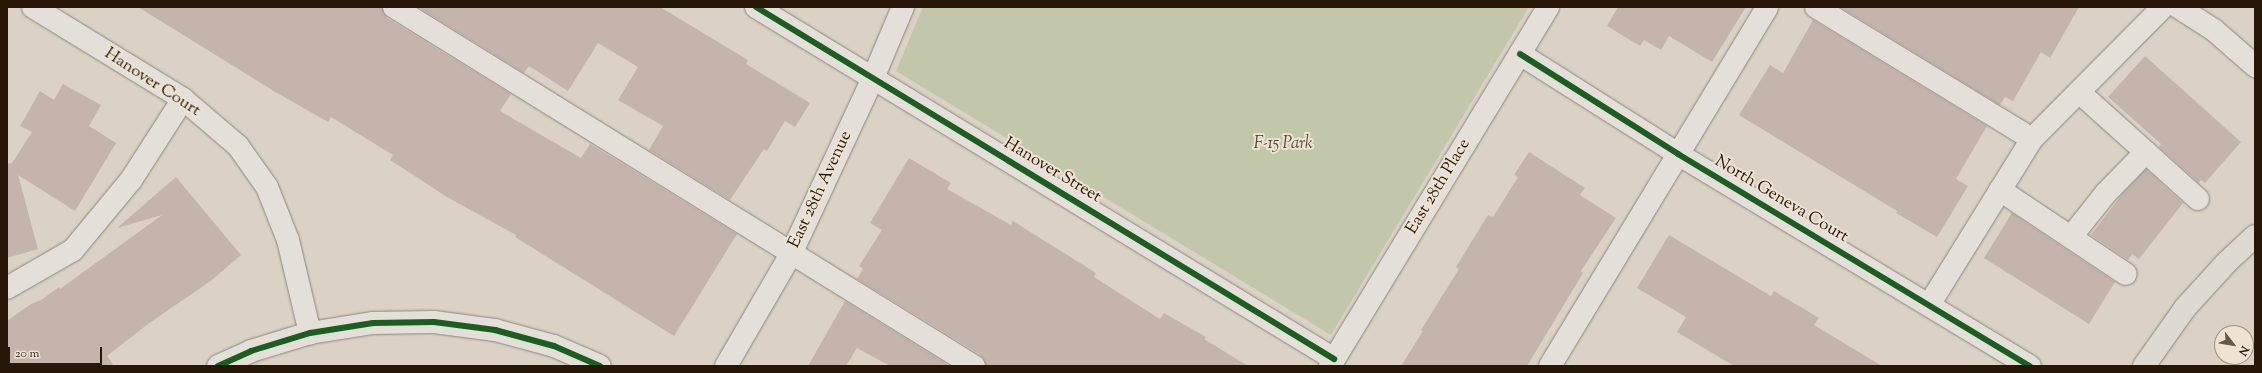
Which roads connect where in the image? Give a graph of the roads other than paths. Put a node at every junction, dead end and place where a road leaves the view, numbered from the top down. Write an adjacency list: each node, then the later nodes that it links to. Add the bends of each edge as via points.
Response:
1 (33, 7): 14 (street, Hanover Court)
2 (394, 7): 22 (street)
3 (756, 7): 12 (street, Hanover Street)
4 (903, 7): 12 (street, East 28th Avenue)
5 (1548, 7): 10 (street, East 28th Place)
6 (1767, 7): 17 (street)
7 (1816, 7): 15 (street)
8 (2163, 7): 13 (street)
9 (2178, 7): 11 (street, via 2214,30)
10 (1520, 54): 17 (street, North Geneva Court); 27 (street, East 28th Place)
11 (2255, 66)
12 (873, 78): 22 (street, East 28th Avenue); 27 (street, Hanover Street)
13 (2079, 92): 15 (street); 16 (street)
14 (183, 99): 24 (street, via 131,180 73,250); 26 (street, Hanover Court, via 238,146 267,187 288,240)
15 (2032, 139): 18 (street)
16 (2146, 152): 19 (street); 21 (street, via 2106,193)
17 (1678, 154): 25 (street, North Geneva Court); 32 (street)
18 (2000, 190): 21 (street); 25 (street)
19 (2198, 198)
20 (2255, 236): 34 (main road, via 2226,262 2185,308)
21 (2071, 237): 23 (street)
22 (791, 254): 30 (street, East 28th Avenue); 31 (street)
23 (2126, 274)
24 (7, 288)
25 (1929, 305): 33 (street, North Geneva Court)
26 (310, 333): 28 (street, via 251,351); 29 (street, via 373,323 434,322 495,330 554,346)
27 (1332, 362)
28 (218, 366)
29 (600, 366)
30 (726, 366)
31 (974, 366)
32 (1550, 366)
33 (2030, 366)
34 (2144, 366)

